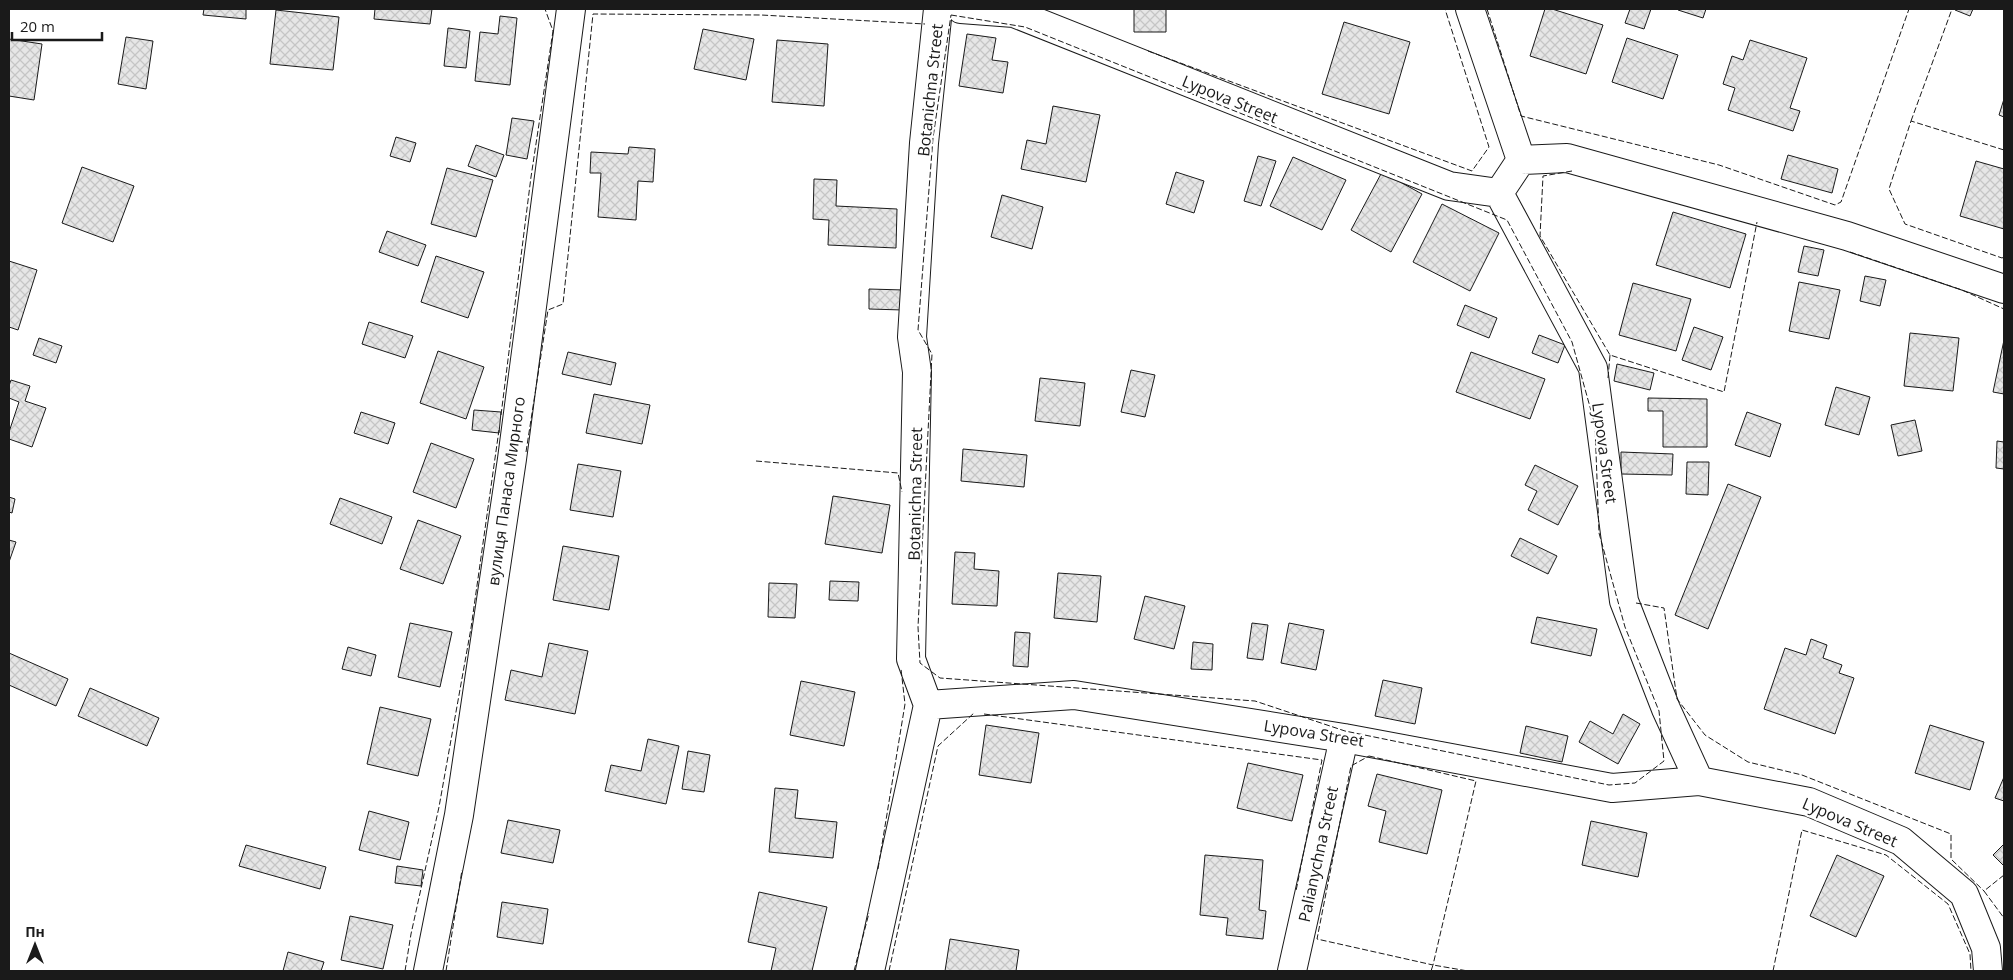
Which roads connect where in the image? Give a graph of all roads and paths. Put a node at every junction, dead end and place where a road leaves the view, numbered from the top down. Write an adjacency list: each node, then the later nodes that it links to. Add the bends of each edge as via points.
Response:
1 (571, 9): 11 (street, вулиця Панаса Мирного, via 512,459 465,776)
2 (938, 9): 8 (street, Botanichna Street, via 924,142 912,337 917,372 911,659)
3 (961, 9): 6 (street, Lypova Street, via 1014,13 1449,186)
4 (1470, 9): 5 (street)
5 (1521, 160): 6 (street); 7 (street, via 1567,158 1847,236)
6 (1499, 194): 10 (street, Lypova Street, via 1593,368 1624,601 1666,709)
7 (2004, 289)
8 (928, 705): 9 (street, Lypova Street, via 1074,695); 12 (street)
9 (1344, 738): 10 (street, Lypova Street, via 1612,788); 13 (street, Palianychna Street)
10 (1699, 780): 14 (street, Lypova Street, via 1809,802 1901,842 1964,894 1986,948)
11 (428, 971)
12 (870, 971)
13 (1292, 971)
14 (1988, 971)

